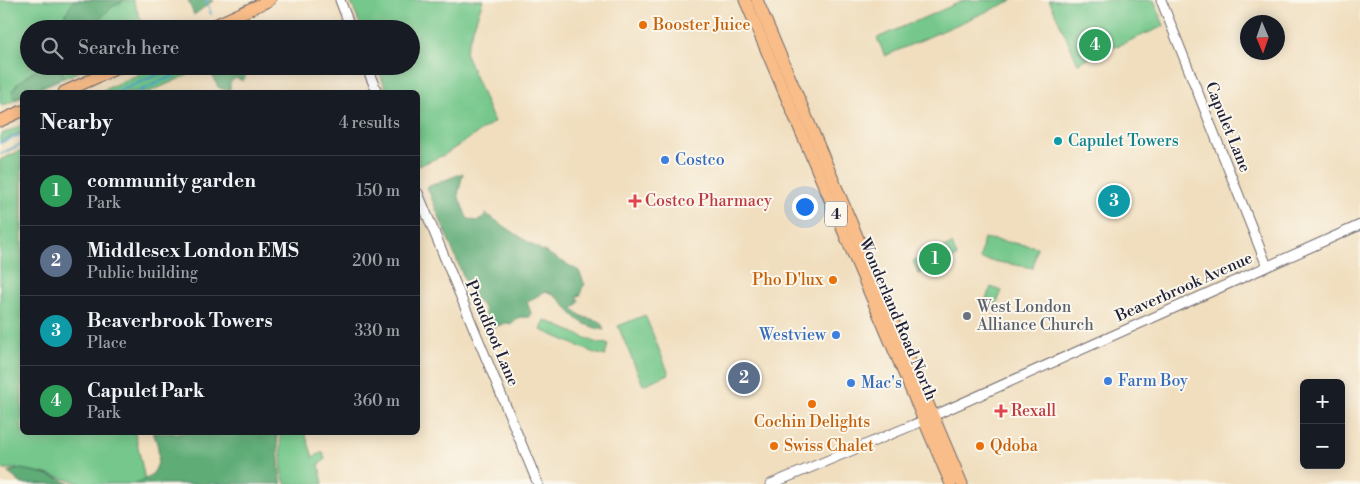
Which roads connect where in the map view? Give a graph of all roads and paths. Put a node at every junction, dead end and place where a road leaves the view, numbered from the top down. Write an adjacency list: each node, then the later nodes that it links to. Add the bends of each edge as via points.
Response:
1 (270, 0): 6 (main road)
2 (340, 0): 7 (street)
3 (745, 0): 17 (main road, Wonderland Road North / 4)
4 (757, 0): 17 (main road, Wonderland Road North / 4)
5 (1161, 0): 16 (street, Capulet Lane)
6 (226, 20)
7 (348, 20)
8 (102, 75): 10 (main road)
9 (370, 75): 11 (street)
10 (68, 90)
11 (376, 90)
12 (20, 112): 13 (main road)
13 (0, 121)
14 (420, 198): 18 (street, Proudfoot Lane)
15 (1360, 224): 16 (street, Beaverbrook Avenue)
16 (1267, 266): 17 (street, Beaverbrook Avenue)
17 (928, 418): 19 (street, Beaverbrook Avenue); 20 (main road, Wonderland Road North / 4); 21 (main road, Wonderland Road North / 4)
18 (538, 484)
19 (771, 484)
20 (951, 484)
21 (962, 484)

